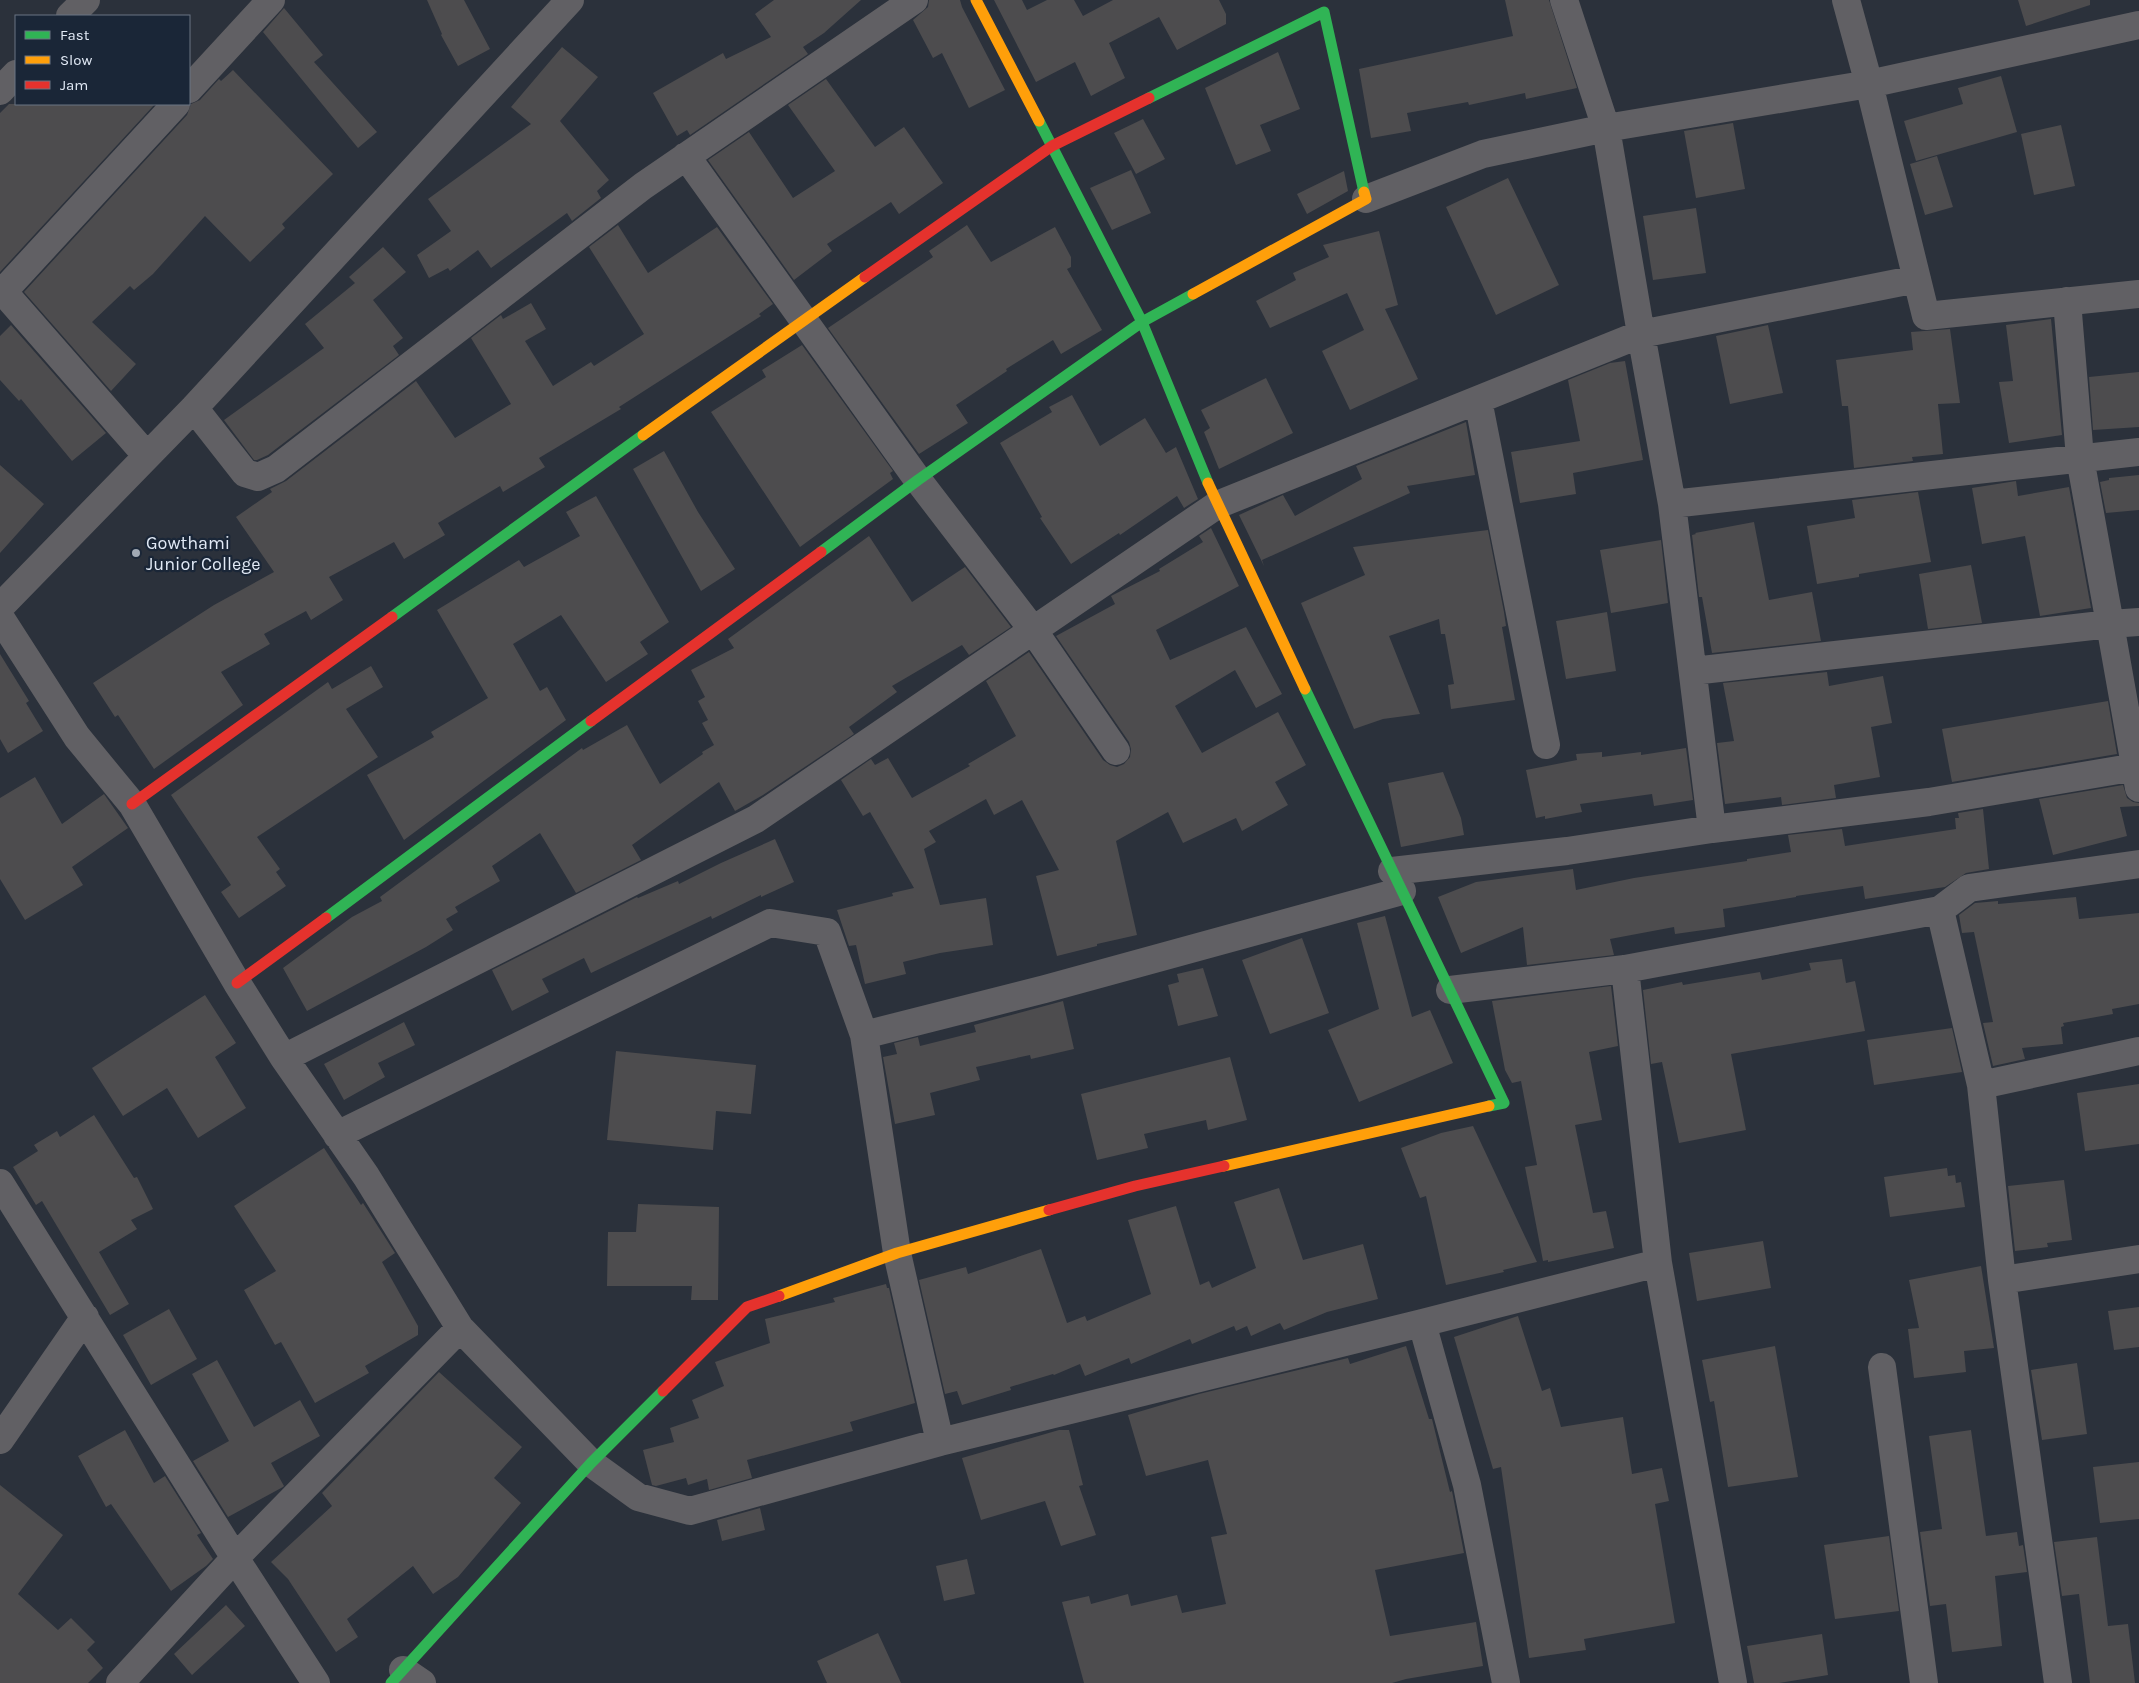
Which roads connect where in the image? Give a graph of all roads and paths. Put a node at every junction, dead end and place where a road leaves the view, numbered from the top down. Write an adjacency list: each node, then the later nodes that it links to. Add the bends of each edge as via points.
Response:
1 (86, 0): 8 (street)
2 (271, 0): 12 (street)
3 (570, 0): 27 (street)
4 (914, 0): 17 (street)
5 (976, 0): 16 (street)
6 (1564, 0): 15 (street)
7 (1846, 0): 11 (street)
8 (71, 15)
9 (2139, 24): 11 (street)
10 (15, 75): 13 (street)
11 (1869, 84): 15 (street); 19 (street)
12 (190, 89)
13 (0, 91)
14 (175, 105): 20 (street)
15 (1606, 128): 18 (street, via 1483,154); 25 (street)
16 (1052, 146): 18 (street, via 1324,12); 23 (street); 24 (street)
17 (686, 156): 23 (street); 27 (street, via 276,469 258,477 245,473)
18 (1366, 199): 24 (street)
19 (1917, 279): 22 (street, via 1926,316); 25 (street)
20 (1, 291): 29 (street)
21 (2139, 294): 22 (street)
22 (2067, 301): 30 (street)
23 (802, 320): 31 (street); 43 (street)
24 (1142, 322): 31 (street); 33 (street)
25 (1641, 334): 26 (street); 32 (street)
26 (1478, 400): 33 (street); 40 (street)
27 (194, 408): 29 (street)
28 (2139, 452): 30 (street)
29 (147, 456): 34 (street)
30 (2080, 458): 32 (street); 37 (street)
31 (918, 480): 38 (street); 49 (street)
32 (1672, 504): 39 (street)
33 (1217, 505): 38 (street); 46 (street)
34 (0, 606)
35 (0, 617): 43 (street, via 77,737)
36 (2139, 622): 37 (street)
37 (2110, 624): 39 (street); 42 (street)
38 (1033, 630): 41 (street); 53 (street, via 756,820)
39 (1692, 671): 44 (street)
40 (1546, 745)
41 (1116, 751)
42 (2137, 777): 44 (street)
43 (132, 804): 49 (street)
44 (1712, 829): 46 (street)
45 (2139, 864): 47 (street, via 1969,888)
46 (1397, 881): 50 (street); 51 (street, via 1045,989)
47 (1940, 910): 48 (street); 54 (street)
48 (1625, 969): 50 (street); 59 (street)
49 (237, 983): 53 (street)
50 (1450, 990): 57 (street, via 1504,1103 1135,1186)
51 (864, 1035): 55 (street, via 827,932 770,923); 57 (street)
52 (2139, 1051): 54 (street)
53 (284, 1058): 55 (street)
54 (1981, 1085): 60 (street)
55 (337, 1135): 63 (street)
56 (0, 1183): 61 (street)
57 (897, 1253): 66 (street); 67 (street, via 747,1307)
58 (2139, 1259): 60 (street)
59 (1658, 1263): 62 (street); 73 (street)
60 (2002, 1280): 75 (street)
61 (85, 1317): 65 (street); 68 (street)
62 (1422, 1323): 66 (street); 72 (street, via 1467,1485)
63 (460, 1328): 67 (street); 68 (street)
64 (1882, 1367): 74 (street)
65 (0, 1440)
66 (940, 1442): 67 (street, via 690,1511 638,1497)
67 (591, 1463): 69 (street)
68 (235, 1558): 70 (street); 71 (street)
69 (405, 1678)
70 (120, 1683)
71 (316, 1683)
72 (1506, 1683)
73 (1733, 1683)
74 (1924, 1683)
75 (2058, 1683)

